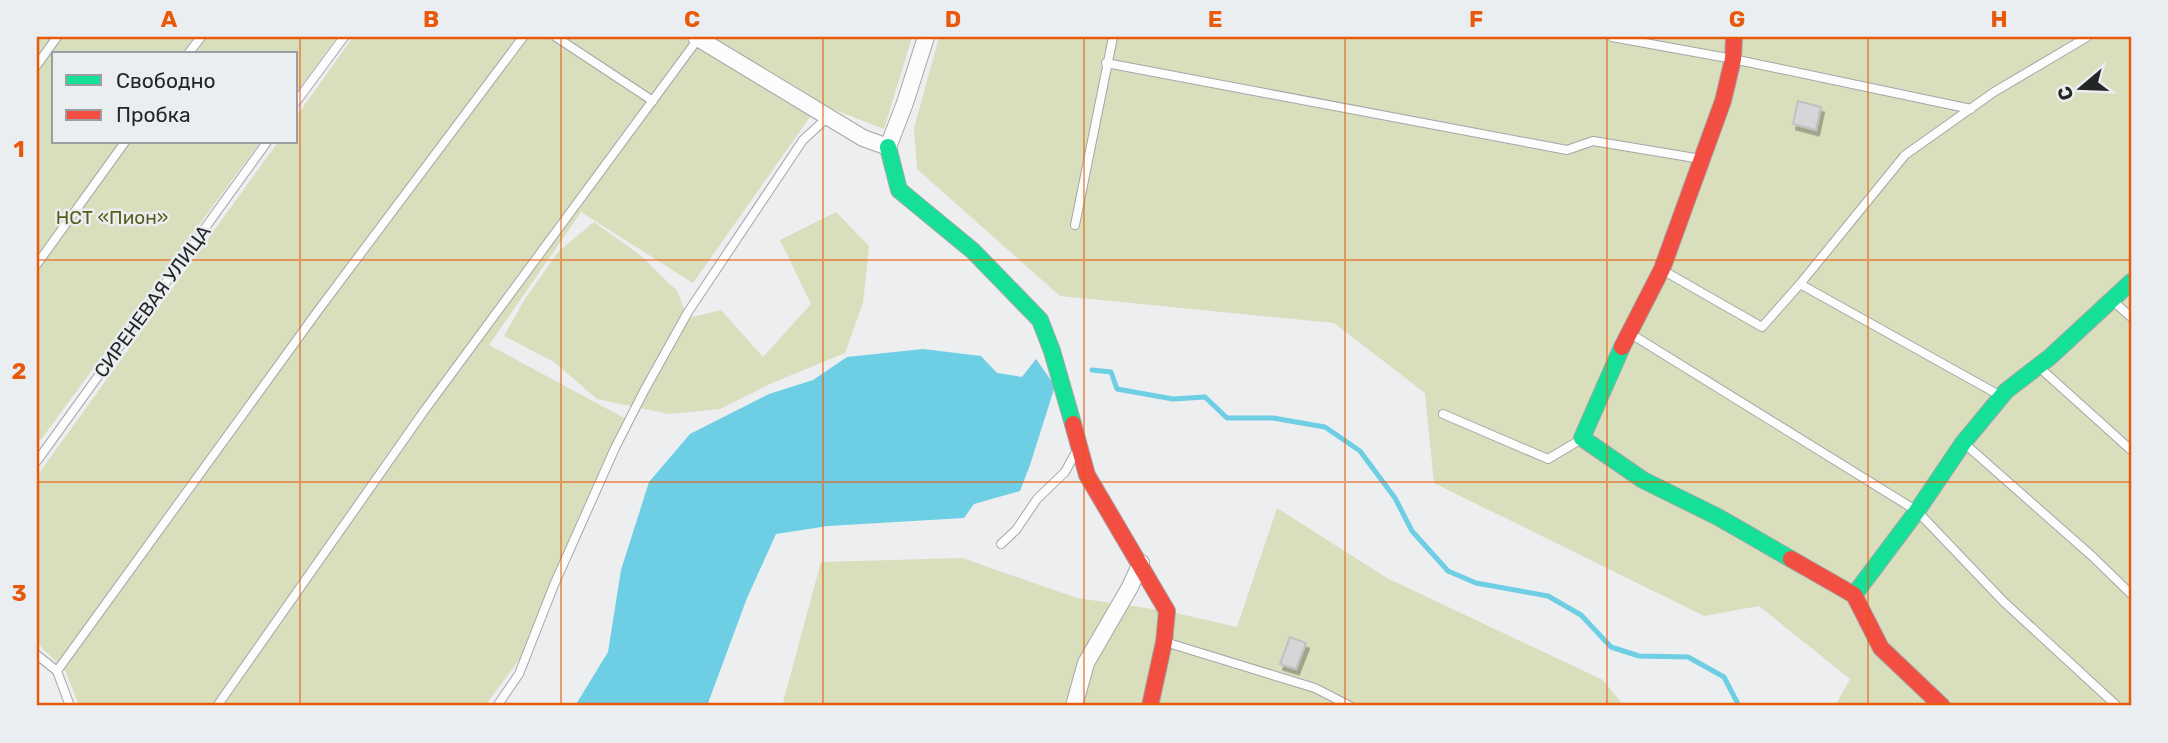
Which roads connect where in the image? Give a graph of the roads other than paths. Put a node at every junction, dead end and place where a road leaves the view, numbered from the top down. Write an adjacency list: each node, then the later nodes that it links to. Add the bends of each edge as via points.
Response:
1 (57, 37): 15 (lane)
2 (201, 37): 12 (lane)
3 (344, 37): 16 (lane)
4 (523, 37): 47 (lane)
5 (556, 37): 17 (lane)
6 (926, 37): 22 (street)
7 (1113, 37): 14 (lane)
8 (1612, 37): 13 (lane)
9 (1734, 37): 13 (street)
10 (2087, 37): 18 (lane)
11 (697, 38): 17 (lane); 19 (street)
12 (190, 52)
13 (1733, 59): 18 (lane); 23 (street)
14 (1106, 63): 23 (lane, via 1567,150 1593,141); 24 (lane)
15 (37, 65)
16 (298, 99)
17 (653, 101): 49 (lane, via 424,411)
18 (1971, 109): 28 (lane, via 1905,155)
19 (828, 117): 22 (street); 50 (lane, via 803,140 656,368 604,473 519,674)
20 (124, 144): 25 (lane)
21 (266, 144): 39 (lane, СИРЕНЕВАЯ УЛИЦА)
22 (888, 147): 37 (street, via 899,190 972,251 1040,320)
23 (1703, 159): 26 (street)
24 (1075, 225)
25 (37, 264)
26 (1662, 269): 28 (lane, via 1762,327); 31 (street)
27 (2131, 282): 29 (street)
28 (1800, 284): 33 (lane)
29 (2113, 301): 30 (lane); 32 (street)
30 (2131, 317)
31 (1629, 332): 35 (street); 40 (lane)
32 (2038, 366): 33 (street); 38 (lane)
33 (2002, 397): 36 (street)
34 (1443, 414): 35 (lane, via 1548,458)
35 (1582, 439): 44 (street, via 1643,480)
36 (1963, 443): 40 (street); 43 (lane)
37 (1079, 446): 41 (lane, via 1065,472); 42 (street, via 1087,475)
38 (2131, 450)
39 (37, 461)
40 (1917, 511): 44 (street); 55 (lane, via 2004,602)
41 (1002, 544)
42 (1141, 563): 45 (street, via 1167,611); 51 (street, via 1086,663)
43 (2131, 594)
44 (1854, 595): 54 (street, via 1881,648)
45 (1164, 642): 52 (street); 53 (lane, via 1315,688)
46 (37, 655): 47 (lane)
47 (57, 671): 48 (lane)
48 (70, 706)
49 (217, 706)
50 (496, 706)
51 (1074, 706)
52 (1150, 706)
53 (1350, 706)
54 (1942, 706)
55 (2117, 706)

